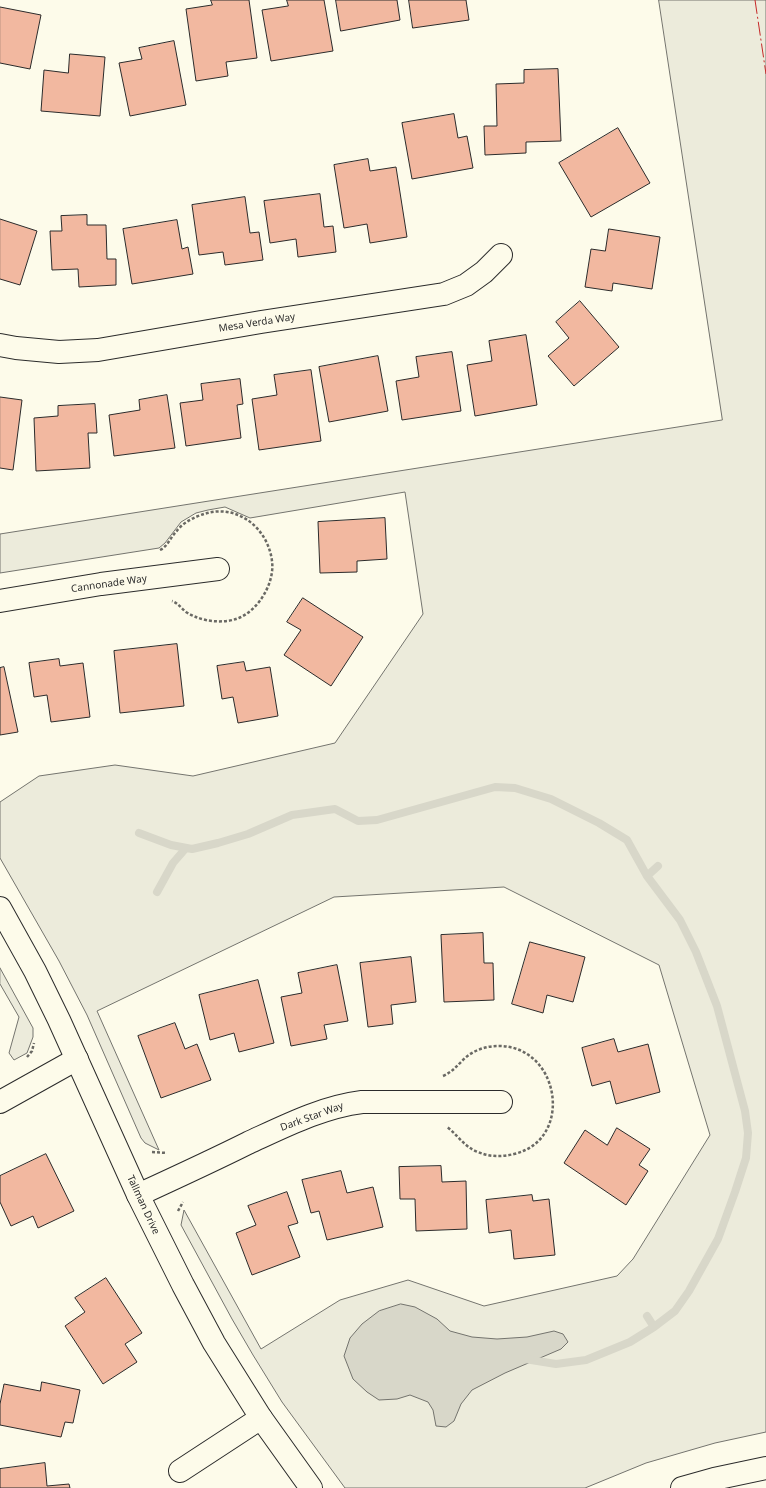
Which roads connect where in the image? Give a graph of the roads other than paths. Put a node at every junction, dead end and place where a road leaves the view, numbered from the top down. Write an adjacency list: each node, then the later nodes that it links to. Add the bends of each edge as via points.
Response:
1 (501, 255): 2 (street, Mesa Verda Way, via 466,286 444,294 98,350 59,352)
2 (0, 345)
3 (218, 569): 4 (street, Cannonade Way, via 101,584)
4 (0, 601)
5 (0, 908): 6 (street, Tallman Drive, via 35,971)
6 (77, 1059): 7 (street); 9 (street, Tallman Drive)
7 (0, 1102)
8 (501, 1102): 9 (street, Dark Star Way, via 344,1104 286,1126)
9 (138, 1195): 10 (street, Tallman Drive, via 214,1343)
10 (261, 1418): 12 (street); 13 (street, Tallman Drive)
11 (766, 1468): 14 (street, via 714,1478)
12 (180, 1471)
13 (311, 1488)
14 (682, 1488)

